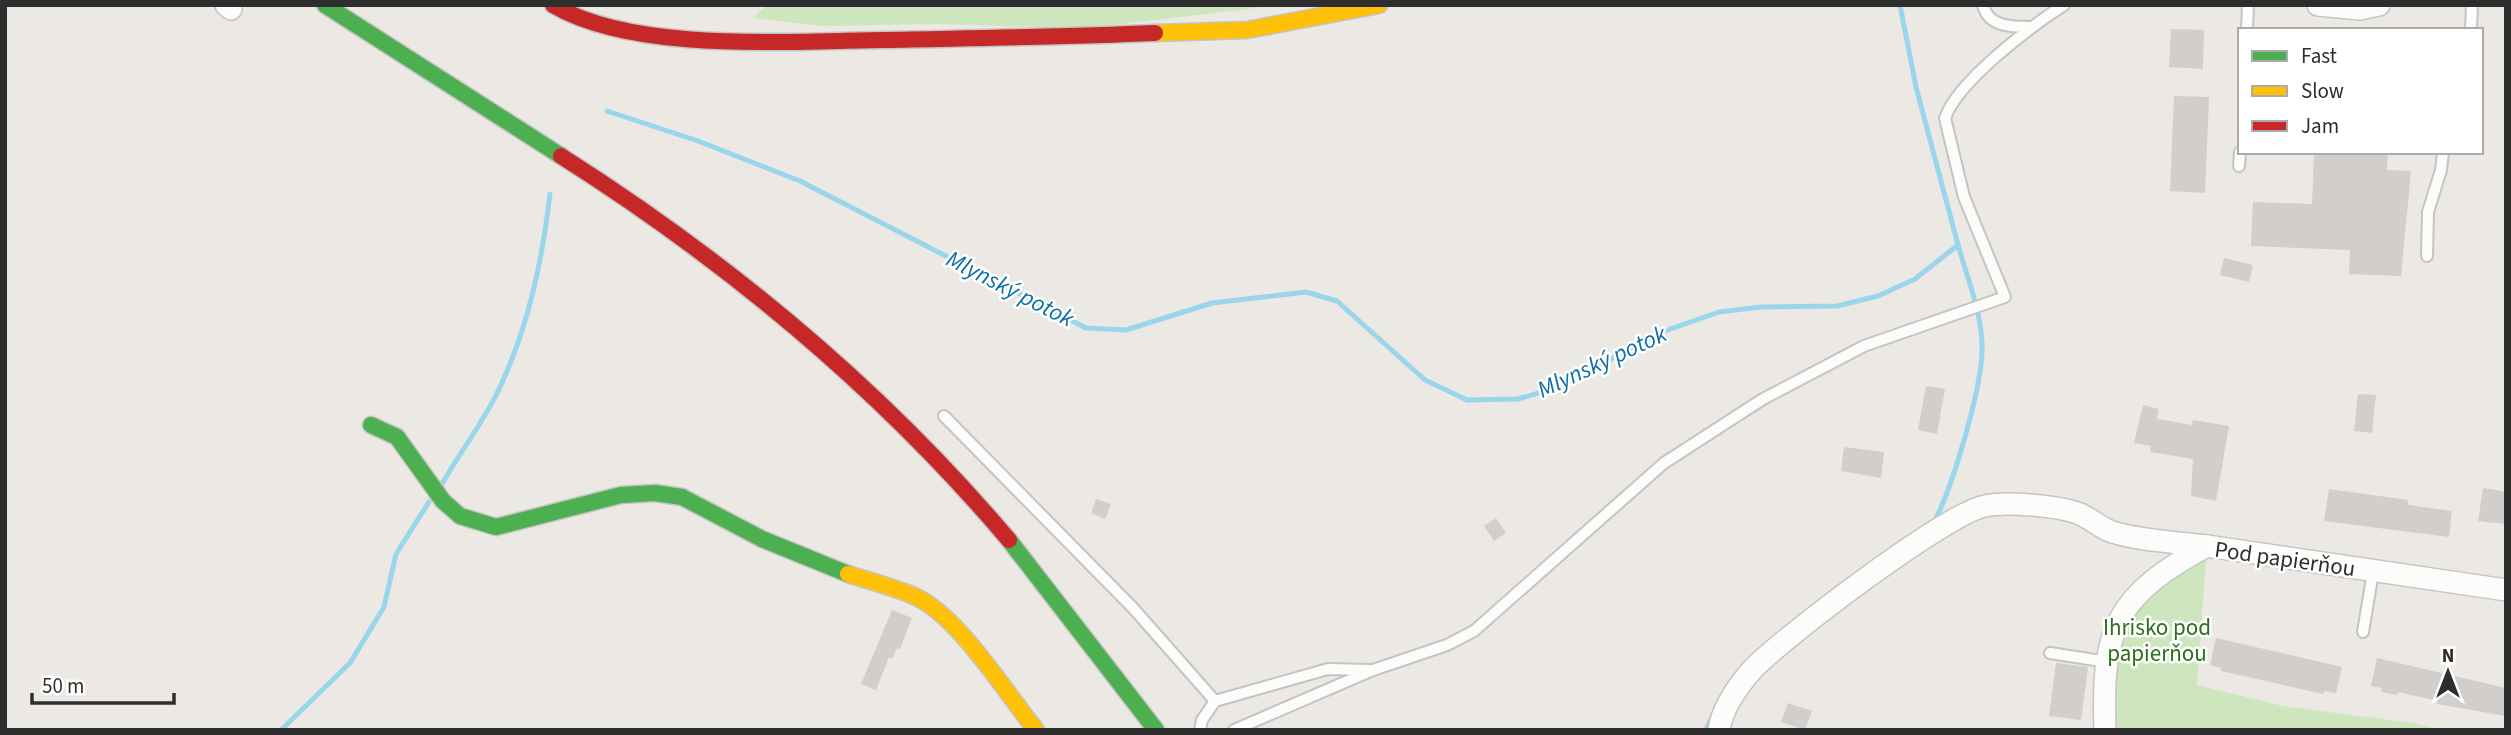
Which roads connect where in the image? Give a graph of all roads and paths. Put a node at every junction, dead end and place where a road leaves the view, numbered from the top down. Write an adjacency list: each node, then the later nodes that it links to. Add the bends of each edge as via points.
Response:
1 (325, 5): 29 (street, via 660,222 795,329 933,457 997,525)
2 (553, 5): 3 (street, via 579,20 657,37 793,41 1247,30)
3 (1379, 5)
4 (1983, 5): 10 (lane, via 1984,12 2004,28)
5 (2064, 5): 10 (lane)
6 (2248, 5): 11 (lane)
7 (2318, 5): 8 (street, via 2360,9)
8 (2379, 5)
9 (2472, 5): 12 (lane)
10 (2030, 27): 25 (lane, via 1962,91 1945,118 1964,197 2005,297 1864,346 1763,399 1664,463 1474,631)
11 (2247, 28)
12 (2471, 28)
13 (2240, 154): 15 (lane)
14 (2443, 154): 16 (lane, via 2428,212)
15 (2239, 166)
16 (2427, 256)
17 (944, 416): 26 (lane, via 1133,608)
18 (371, 425): 28 (street, via 397,437 443,501 460,516 495,527 621,495 682,497 834,570 915,596 952,624)
19 (2207, 546): 20 (street, Pod papierňou); 24 (street, Pod papierňou, via 2143,586 2116,622); 31 (street, via 2110,531 2078,513 1985,505 1964,513 1912,547 1752,670 1721,715)
20 (2374, 572): 21 (street, Pod papierňou); 22 (lane)
21 (2506, 590)
22 (2363, 632)
23 (2050, 653): 24 (lane)
24 (2108, 662): 32 (street, Pod papierňou)
25 (1373, 670): 26 (lane, via 1328,669); 27 (lane)
26 (1215, 701): 30 (lane)
27 (1235, 729)
28 (1036, 730)
29 (1156, 730)
30 (1200, 730)
31 (1719, 730)
32 (2105, 730)

